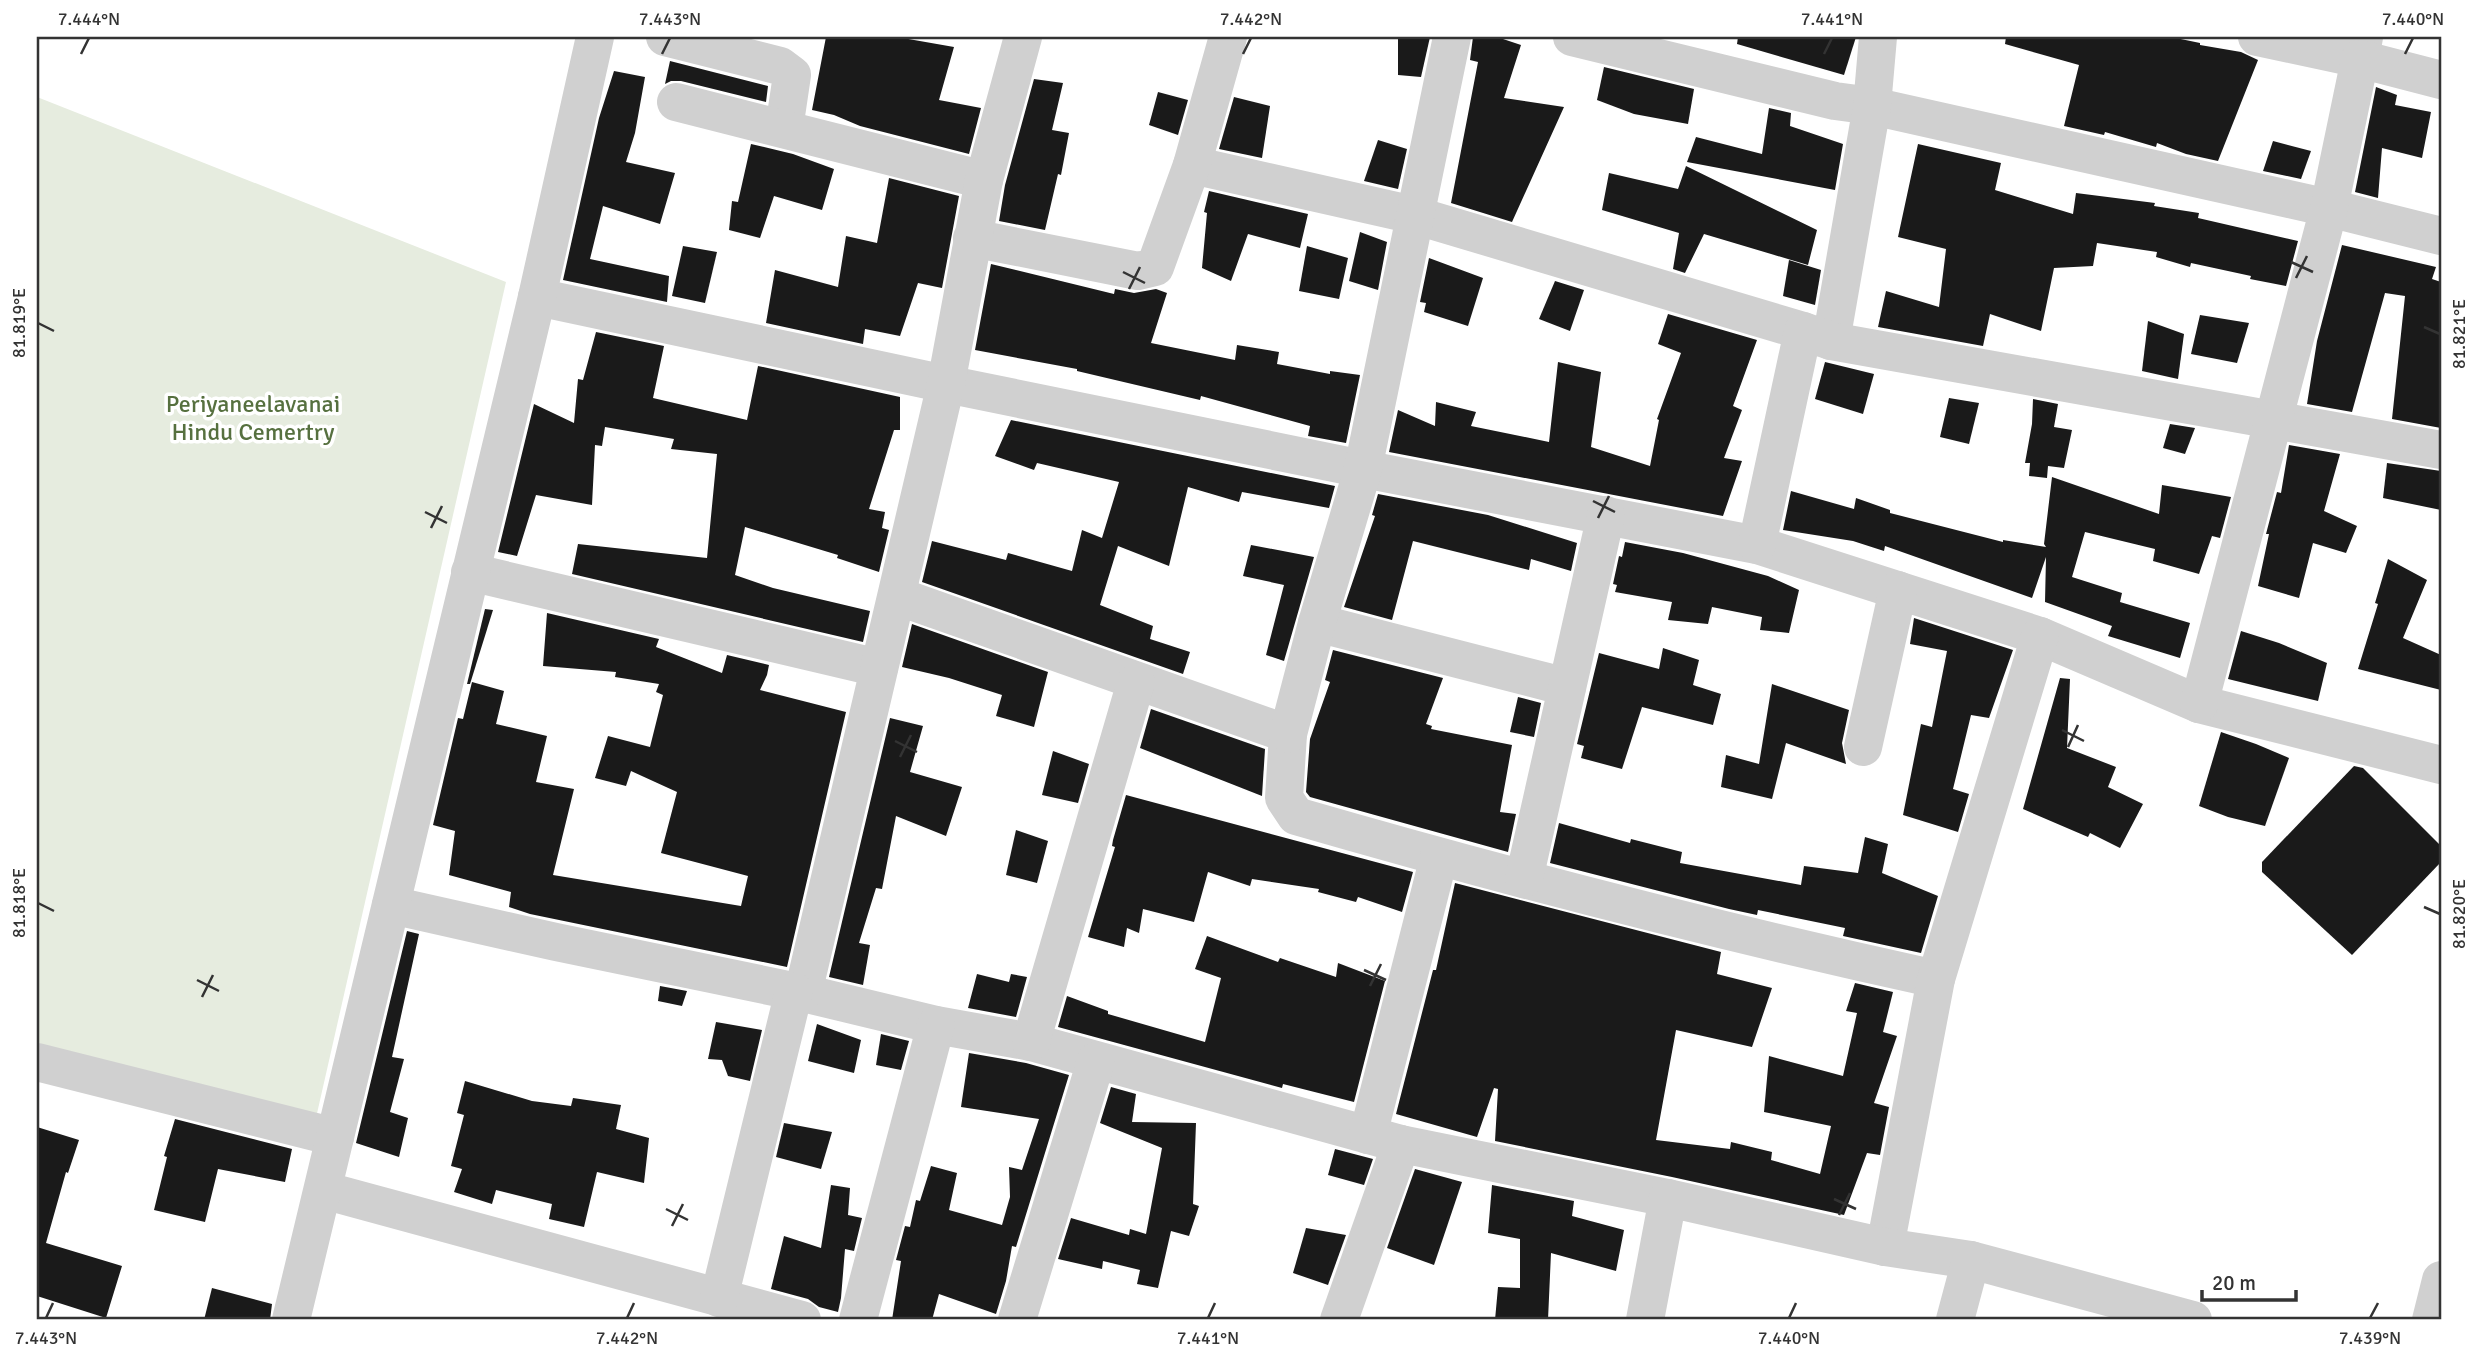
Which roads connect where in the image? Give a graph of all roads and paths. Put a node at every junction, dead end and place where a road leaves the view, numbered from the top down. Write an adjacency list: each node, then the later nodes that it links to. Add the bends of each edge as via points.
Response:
1 (595, 37): 20 (street)
2 (665, 37): 13 (street, via 780,66 792,75)
3 (1023, 37): 15 (street)
4 (1228, 37): 14 (street)
5 (1452, 37): 17 (street)
6 (1572, 37): 12 (street)
7 (1878, 37): 12 (street)
8 (2257, 37): 9 (street)
9 (2362, 48): 10 (street); 16 (street)
10 (2441, 80)
11 (676, 102): 13 (street)
12 (1872, 106): 16 (street); 21 (street)
13 (784, 129): 15 (street)
14 (1192, 165): 17 (street); 19 (street, via 1155,267 1138,271)
15 (984, 180): 19 (street)
16 (2329, 208): 18 (street); 23 (street)
17 (1414, 215): 21 (street); 25 (street)
18 (2441, 236)
19 (972, 238): 22 (street)
20 (537, 297): 22 (street); 28 (street)
21 (1817, 336): 23 (street); 27 (street)
22 (946, 384): 25 (street); 30 (street)
23 (2273, 420): 24 (street); 36 (street)
24 (2441, 450)
25 (1363, 469): 26 (street); 31 (street)
26 (1606, 514): 27 (street); 35 (street)
27 (1756, 545): 29 (street)
28 (470, 572): 33 (street); 42 (street)
29 (1898, 590): 32 (street); 38 (street)
30 (897, 596): 33 (street); 34 (street)
31 (1317, 623): 35 (street); 37 (street)
32 (2040, 636): 36 (street); 43 (street)
33 (880, 668): 44 (street)
34 (1136, 682): 37 (street); 46 (street)
35 (1567, 687): 41 (street)
36 (2199, 704): 39 (street)
37 (1288, 734): 40 (street, via 1284,798 1296,816)
38 (1863, 747)
39 (2441, 765)
40 (1438, 857): 41 (street); 50 (street)
41 (1524, 879): 43 (street)
42 (391, 905): 44 (street); 49 (street)
43 (1936, 979): 53 (street)
44 (799, 992): 45 (street); 56 (street)
45 (936, 1025): 46 (street); 60 (street)
46 (1031, 1042): 47 (street)
47 (1096, 1061): 50 (street); 61 (street)
48 (37, 1062): 49 (street)
49 (335, 1137): 51 (street)
50 (1385, 1139): 52 (street); 62 (street)
51 (323, 1190): 56 (street); 58 (street)
52 (1668, 1198): 53 (street); 63 (street)
53 (1885, 1247): 54 (street)
54 (1971, 1260): 57 (street); 64 (street)
55 (2441, 1280): 66 (street)
56 (719, 1298): 59 (street)
57 (2152, 1315): 65 (street)
58 (291, 1320)
59 (802, 1320)
60 (858, 1320)
61 (1017, 1320)
62 (1339, 1320)
63 (1645, 1320)
64 (1955, 1320)
65 (2193, 1320)
66 (2431, 1320)

